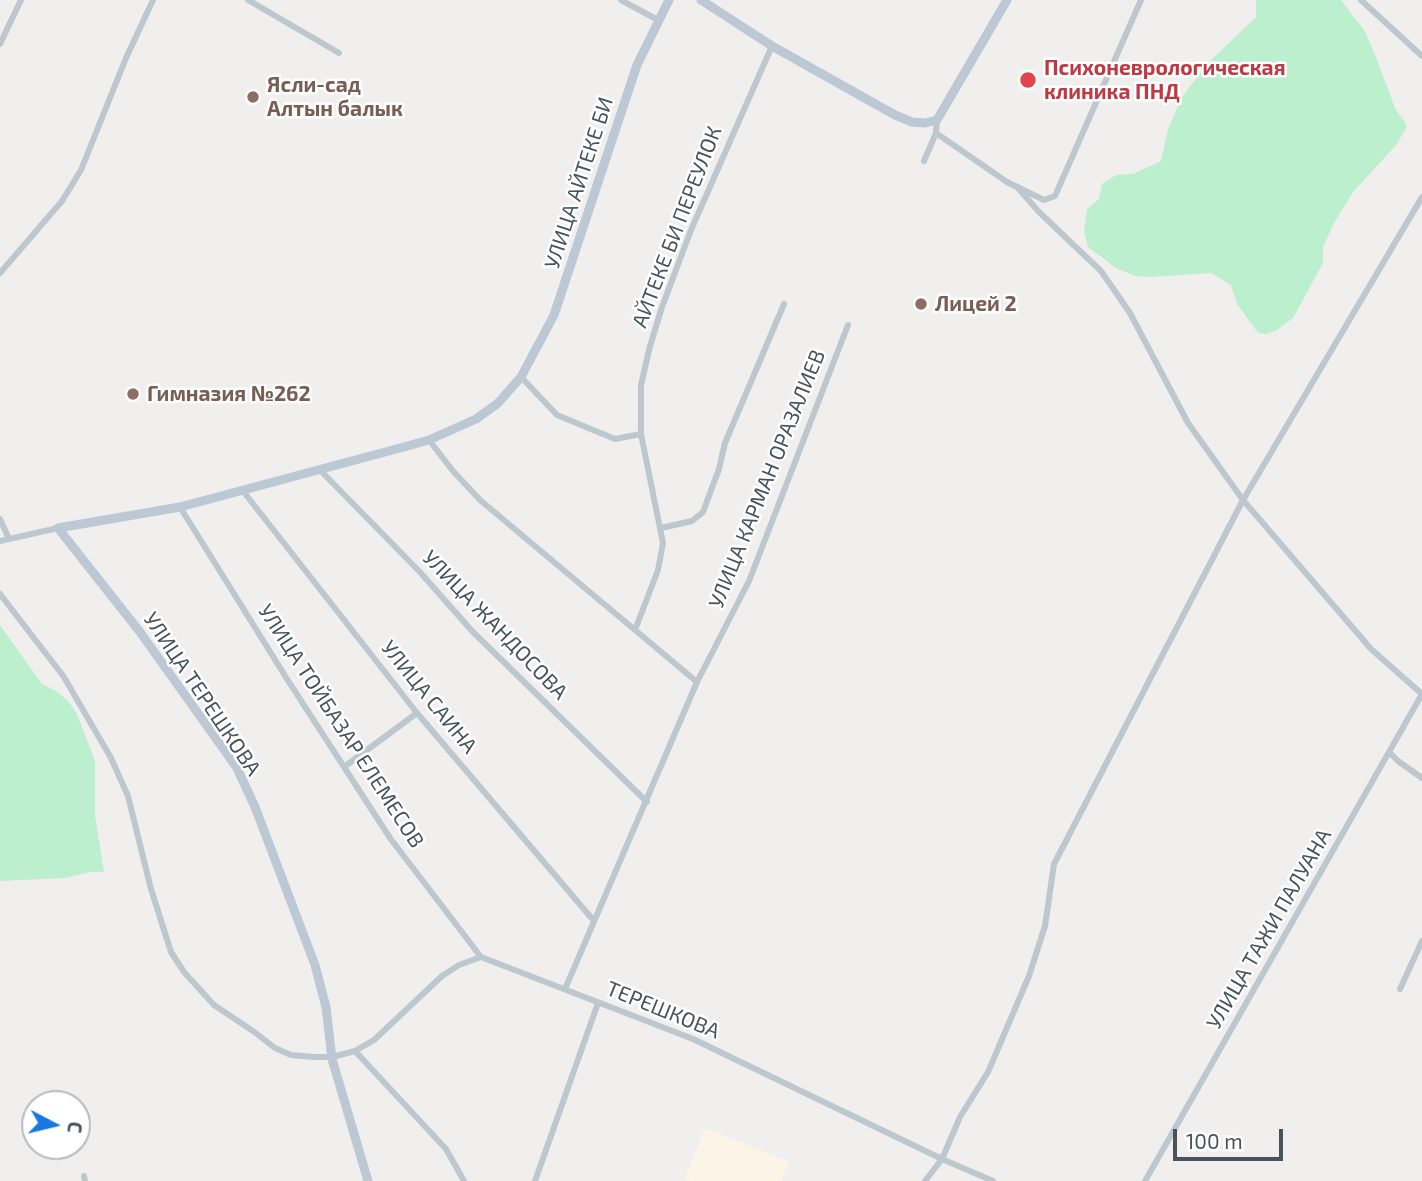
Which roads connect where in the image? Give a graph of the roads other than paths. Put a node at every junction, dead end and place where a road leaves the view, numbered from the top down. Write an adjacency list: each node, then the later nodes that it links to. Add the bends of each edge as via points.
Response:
1 (21, 0): 11 (street)
2 (153, 0): 20 (street, via 81,170 62,201)
3 (248, 0): 13 (street)
4 (621, 0): 10 (street)
5 (670, 0): 10 (street, УЛИЦА АЙТЕКЕ БИ)
6 (701, 0): 12 (street)
7 (1007, 0): 15 (street)
8 (1141, 0): 18 (street, via 1055,196 1044,200)
9 (1361, 0): 14 (street)
10 (658, 20): 23 (street, УЛИЦА АЙТЕКЕ БИ, via 637,65 554,315)
11 (0, 44)
12 (772, 46): 15 (street, via 895,115 912,122); 24 (street, АЙТЕКЕ БИ ПЕРЕУЛОК, via 662,307 641,385)
13 (339, 53)
14 (1422, 55)
15 (937, 120): 16 (street)
16 (936, 133): 17 (street); 18 (street)
17 (925, 161)
18 (1018, 188): 28 (street, via 1101,271 1130,313 1188,423)
19 (1422, 197): 28 (street)
20 (0, 273)
21 (784, 304): 32 (street, via 725,443 704,512 692,521)
22 (848, 325): 37 (street, УЛИЦА КАРМАН ОРАЗАЛИЕВ, via 749,581)
23 (521, 377): 24 (street, via 557,415 615,439); 25 (street, УЛИЦА АЙТЕКЕ БИ, via 497,404)
24 (640, 434): 32 (street, АЙТЕКЕ БИ ПЕРЕУЛОК)
25 (429, 440): 26 (street, УЛИЦА АЙТЕКЕ БИ); 36 (street, via 480,500)
26 (320, 470): 27 (street, УЛИЦА АЙТЕКЕ БИ); 43 (street, УЛИЦА ЖАНДОСОВА, via 472,631)
27 (243, 491): 29 (street, УЛИЦА АЙТЕКЕ БИ); 39 (street, УЛИЦА САИНА)
28 (1243, 500): 38 (street, via 1371,649); 52 (street, via 1054,864 1045,926 1029,976 988,1072 960,1117)
29 (180, 507): 31 (street, УЛИЦА АЙТЕКЕ БИ); 41 (street, УЛИЦА ТОЙБАЗАР ЕЛЕМЕСОВ)
30 (0, 519): 33 (street)
31 (58, 528): 33 (street); 51 (street, УЛИЦА ТЕРЕШКОВА, via 140,632 237,768 315,965)
32 (661, 528): 36 (street, АЙТЕКЕ БИ ПЕРЕУЛОК, via 662,558)
33 (9, 539): 34 (street)
34 (0, 541)
35 (0, 594): 51 (street, via 64,677 111,758 128,796 172,951 184,972 214,1005 275,1048 291,1055)
36 (635, 631): 37 (street)
37 (697, 682): 43 (street, УЛИЦА КАРМАН ОРАЗАЛИЕВ)
38 (1422, 694): 40 (street, УЛИЦА ТАЖИ ПАЛУАНА)
39 (417, 713): 41 (street); 44 (street, УЛИЦА САИНА)
40 (1390, 753): 42 (street); 58 (street, УЛИЦА ТАЖИ ПАЛУАНА)
41 (344, 767): 46 (street, УЛИЦА ТОЙБАЗАР ЕЛЕМЕСОВ, via 390,838)
42 (1422, 778)
43 (647, 802): 44 (street, УЛИЦА КАРМАН ОРАЗАЛИЕВ)
44 (594, 921): 47 (street, УЛИЦА КАРМАН ОРАЗАЛИЕВ)
45 (1422, 940): 48 (street)
46 (481, 957): 47 (street, ТЕРЕШКОВА); 50 (street, via 442,976 374,1040)
47 (565, 989): 49 (street, ТЕРЕШКОВА)
48 (1400, 989)
49 (598, 1003): 52 (street, ТЕРЕШКОВА, via 693,1039); 55 (street)
50 (355, 1051): 51 (street); 54 (street, via 446,1149)
51 (332, 1058): 53 (street, УЛИЦА ТЕРЕШКОВА)
52 (942, 1159): 56 (street); 57 (street, ТЕРЕШКОВА)
53 (368, 1181)
54 (464, 1181)
55 (535, 1181)
56 (925, 1181)
57 (993, 1181)
58 (1145, 1181)

